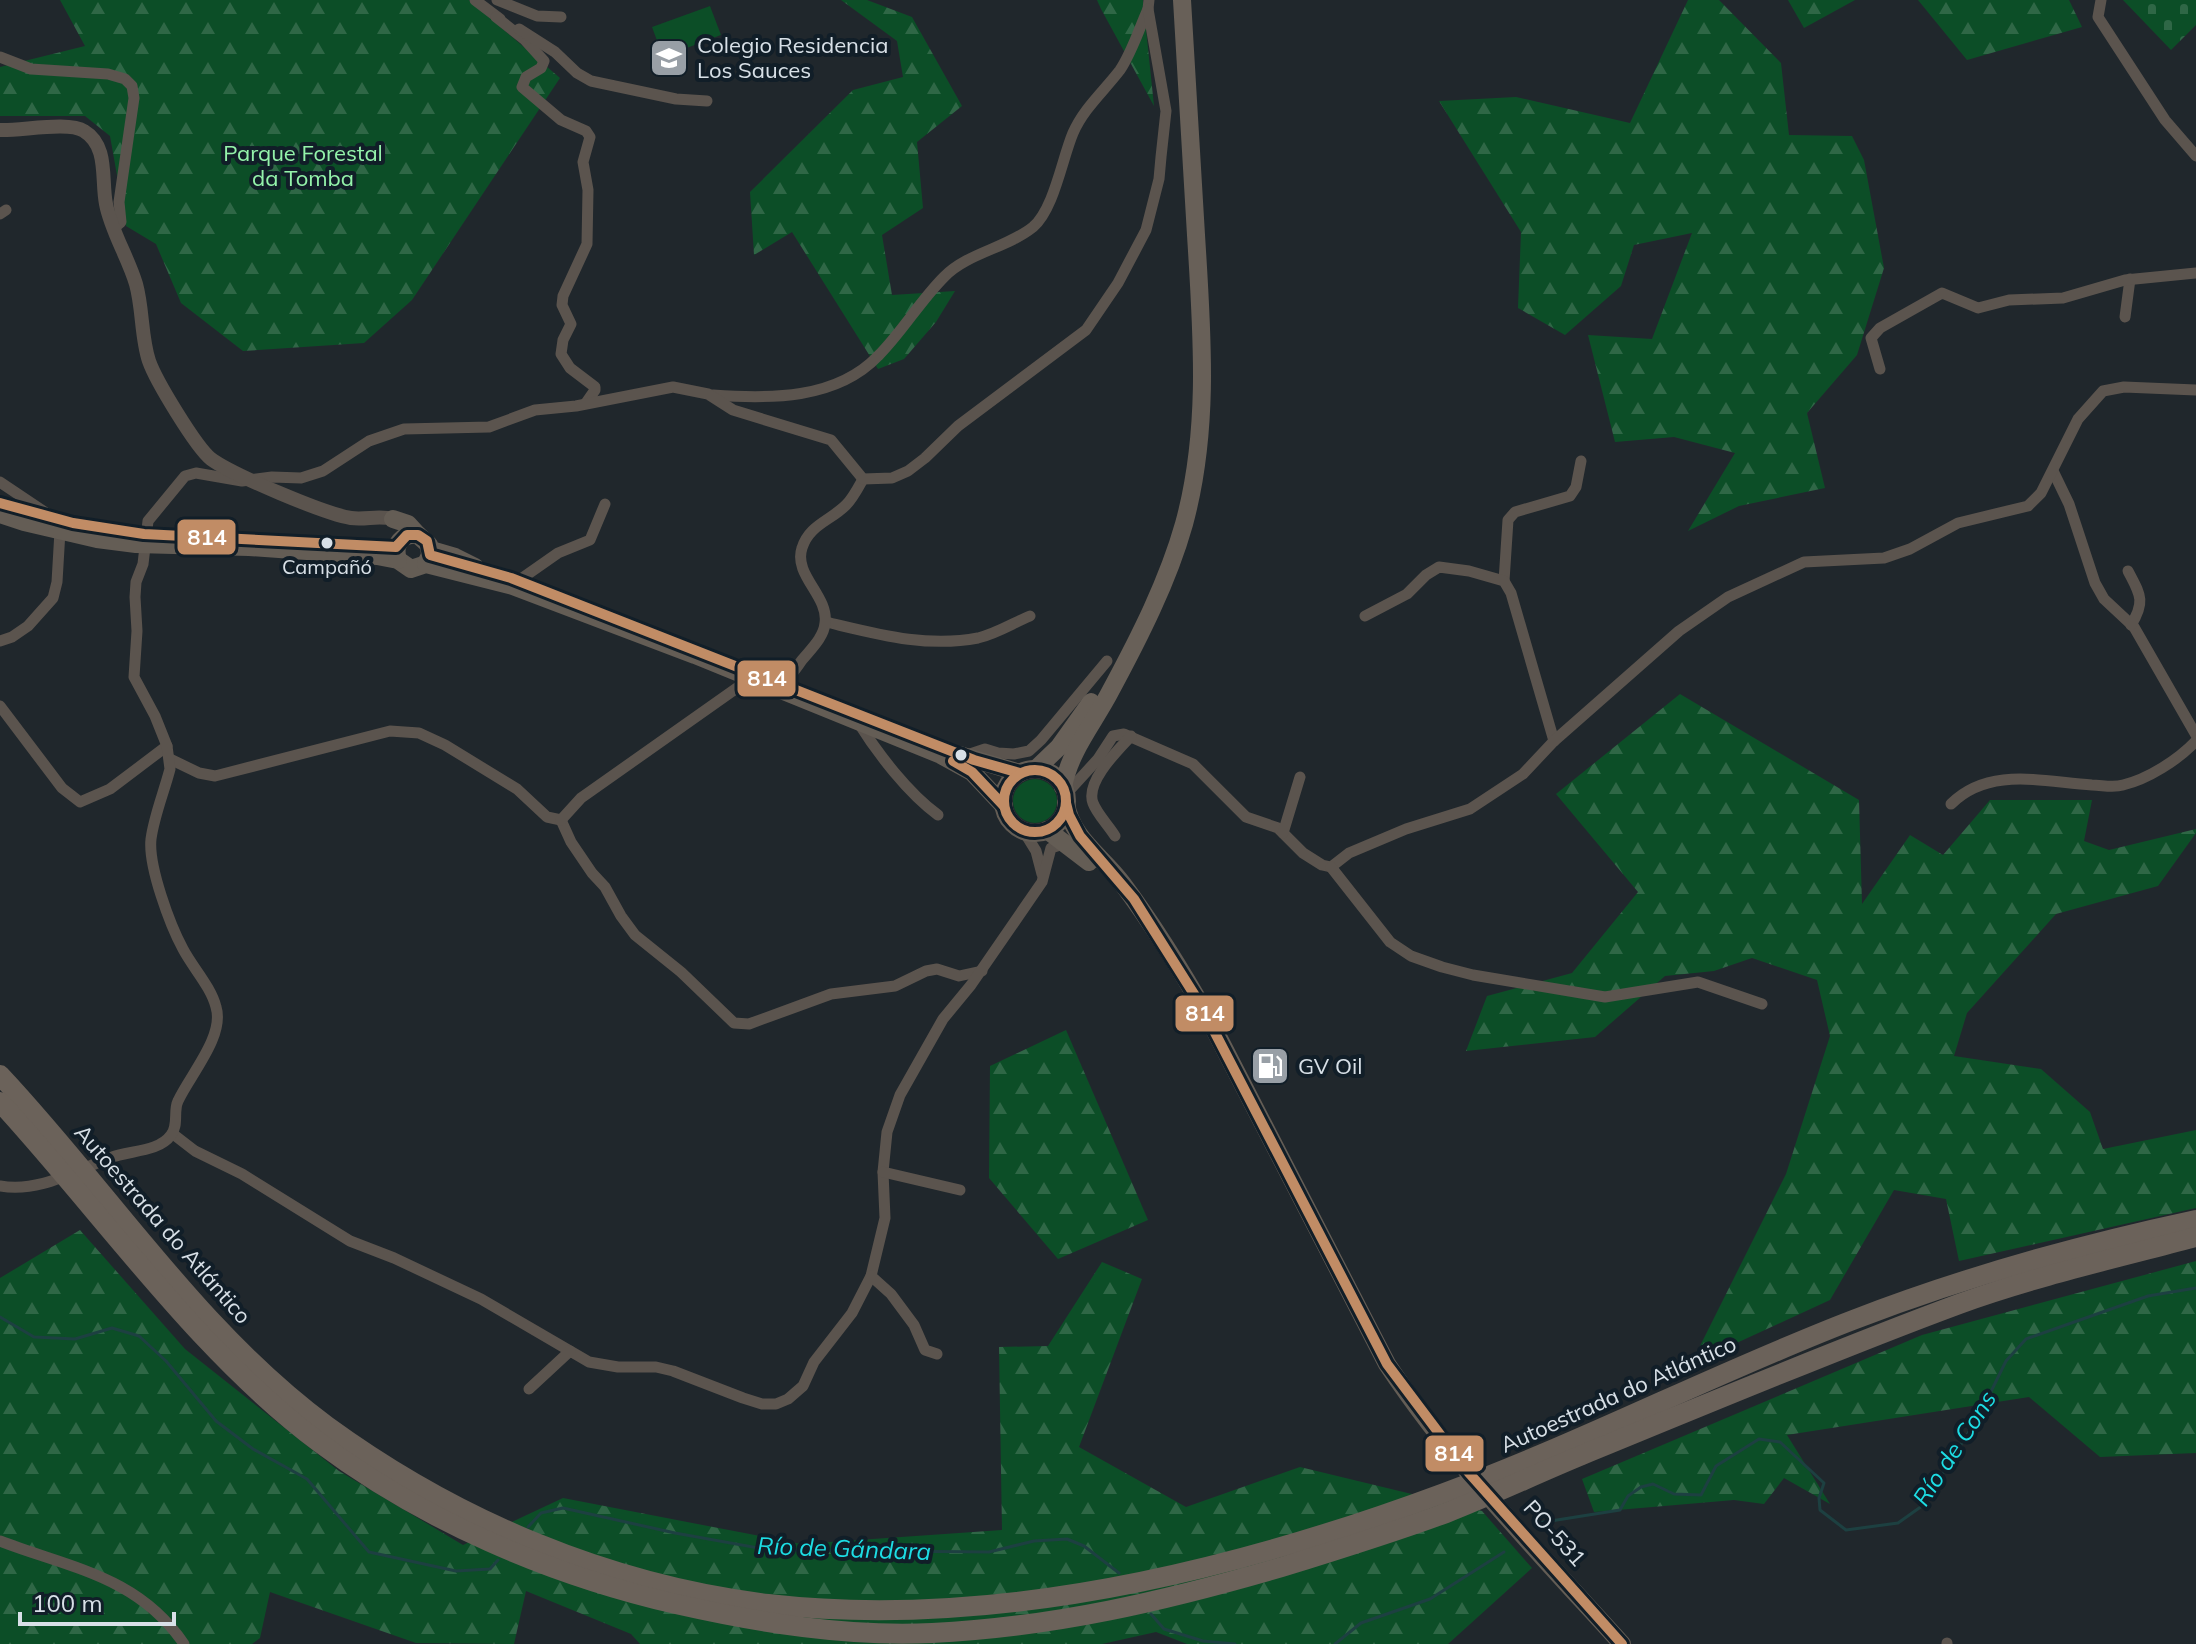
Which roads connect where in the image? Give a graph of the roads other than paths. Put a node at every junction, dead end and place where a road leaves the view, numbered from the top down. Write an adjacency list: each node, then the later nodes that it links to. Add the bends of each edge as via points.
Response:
1 (475, 0): 7 (street)
2 (497, 0): 8 (street, via 537,16)
3 (1182, 0): 10 (highway)
4 (1190, 0): 10 (highway)
5 (2101, 0): 13 (street, via 2098,17 2165,120)
6 (1149, 5): 20 (street, via 1120,69 1074,129 1036,225 946,274 861,371 781,398); 24 (street, via 1166,111 1159,179 1146,230 1118,283 1086,330 958,426 925,458 892,478)
7 (496, 17): 11 (street, via 539,40 591,81); 21 (street, via 544,61 522,87 590,137 583,162 587,244 563,296 571,324 561,354 595,387)
8 (561, 17)
9 (0, 57): 14 (street, via 31,69 108,74 132,86 121,222)
10 (1186, 75): 41 (highway, via 1202,329 1199,451 1169,569)
11 (707, 101)
12 (0, 130): 14 (street, via 77,127 88,134 101,154)
13 (2196, 156)
14 (114, 228): 25 (street, via 135,283 154,372 202,450)
15 (2196, 273): 16 (street)
16 (2130, 279): 17 (street); 18 (street, via 2063,298 2009,300 1978,308 1942,293 1871,338)
17 (2125, 317)
18 (1880, 369)
19 (2196, 390): 23 (street, via 2103,391 2078,419)
20 (708, 394): 21 (street, via 673,387); 24 (street, via 733,410 831,440)
21 (585, 404): 25 (street, via 535,410 489,427 404,429 369,441 313,475)
22 (1581, 461): 36 (street, via 1570,496 1515,512 1508,520)
23 (2053, 471): 40 (street, via 2095,583); 51 (street, via 2028,506 1958,523 1884,558 1804,562 1728,597 1679,631)
24 (863, 479): 39 (street, via 846,505 812,529 800,552)
25 (255, 481): 30 (street, via 346,517); 52 (street, via 185,476 148,521 136,582 134,677)
26 (0, 482): 31 (street)
27 (0, 503): 31 (main road)
28 (605, 504): 35 (street, via 590,540 558,553)
29 (0, 514): 31 (main road)
30 (393, 519): 32 (main road, via 408,524)
31 (59, 526): 32 (main road, via 152,537); 42 (street, via 53,598 28,626)
32 (404, 545): 33 (main road, via 427,541); 33 (main road, via 411,569)
33 (429, 556): 35 (main road, via 455,557); 44 (main road)
34 (2128, 571): 40 (street, via 2141,600)
35 (518, 581): 45 (main road)
36 (1504, 581): 38 (street, via 1439,567 1407,594); 51 (street)
37 (1030, 616): 39 (street, via 978,638 928,642)
38 (1365, 616)
39 (826, 622): 45 (street)
40 (2131, 625): 50 (street)
41 (1140, 631): 56 (highway); 58 (highway, via 1059,747)
42 (0, 641)
43 (1107, 661): 54 (street, via 1029,751 985,749)
44 (743, 679): 47 (main road); 64 (street, via 581,798)
45 (786, 682): 54 (main road)
46 (0, 706): 52 (street, via 62,788 80,802 110,789)
47 (856, 719): 48 (main road); 53 (street)
48 (887, 732): 53 (street, via 874,742); 62 (main road, via 972,772)
49 (1131, 736): 57 (street, via 1113,736); 67 (street, via 1193,764 1246,817); 68 (street, via 1092,790 1093,803)
50 (2196, 738): 61 (street, via 2163,766 2120,786 1995,780 1964,791)
51 (1554, 741): 71 (street, via 1523,774 1470,809 1406,829 1349,853)
52 (167, 746): 55 (street)
53 (876, 749): 63 (street, via 920,802)
54 (963, 756): 58 (main road)
55 (170, 759): 64 (street, via 215,776 390,731 419,733 517,789 547,817); 78 (street, via 151,840 151,863 182,947 218,1016 206,1053 176,1105)
56 (1070, 760): 57 (street, via 1075,766); 60 (highway)
57 (1090, 767): 60 (street)
58 (1028, 771): 60 (main road, via 1054,776); 62 (main road, via 1008,784)
59 (1300, 777): 67 (street)
60 (1065, 794): 66 (main road, via 1061,819); 73 (main road, via 1074,829)
61 (1951, 804)
62 (1004, 806): 65 (main road, via 1010,821)
63 (938, 815)
64 (561, 820): 74 (street, via 635,935 734,1023 749,1024 831,994 895,986 926,971 959,976)
65 (1023, 830): 66 (main road); 72 (street, via 1039,858)
66 (1045, 831): 69 (main road); 70 (street)
67 (1283, 833): 71 (street, via 1303,853)
68 (1115, 836)
69 (1066, 843): 70 (street, via 1051,848); 73 (main road)
70 (1047, 861): 72 (street)
71 (1331, 867): 75 (street, via 1390,942 1442,967 1605,997 1698,982)
72 (1042, 882): 74 (street)
73 (1142, 914): 90 (main road, PO-531, via 1209,1019 1387,1364)
74 (982, 971): 79 (street, via 943,1019 900,1095 887,1132)
75 (1762, 1004)
76 (0, 1075): 89 (highway, Autoestrada do Atlántico, via 182,1288 278,1386 377,1460 459,1509 603,1567 768,1604 868,1610 1012,1601 1157,1577)
77 (0, 1102): 89 (highway, Autoestrada do Atlántico, via 239,1373 315,1440 399,1495 490,1542 633,1594 829,1631 928,1633 1026,1625 1200,1591 1339,1550)
78 (173, 1134): 80 (street, via 155,1147 112,1157 36,1187); 85 (street, via 350,1241 481,1299)
79 (883, 1172): 81 (street); 84 (street, via 885,1218)
80 (0, 1186)
81 (960, 1190)
82 (2196, 1220): 88 (highway, Autoestrada do Atlántico, via 2058,1253 1930,1292 1781,1349)
83 (2196, 1237): 88 (highway, Autoestrada do Atlántico, via 1966,1302)
84 (871, 1276): 85 (street, via 803,1386 776,1404 752,1401 673,1371 589,1362); 86 (street, via 914,1325 925,1350)
85 (570, 1351): 87 (street)
86 (937, 1354)
87 (529, 1389)
88 (1532, 1467): 89 (highway, Autoestrada do Atlántico)
89 (1446, 1503)
90 (1507, 1515): 93 (street, PO-531); 94 (main road, PO-531); 95 (street, PO-531)
91 (0, 1541): 92 (street, via 110,1579 171,1626)
92 (184, 1644)
93 (1611, 1644)
94 (1622, 1644)
95 (1632, 1644)

